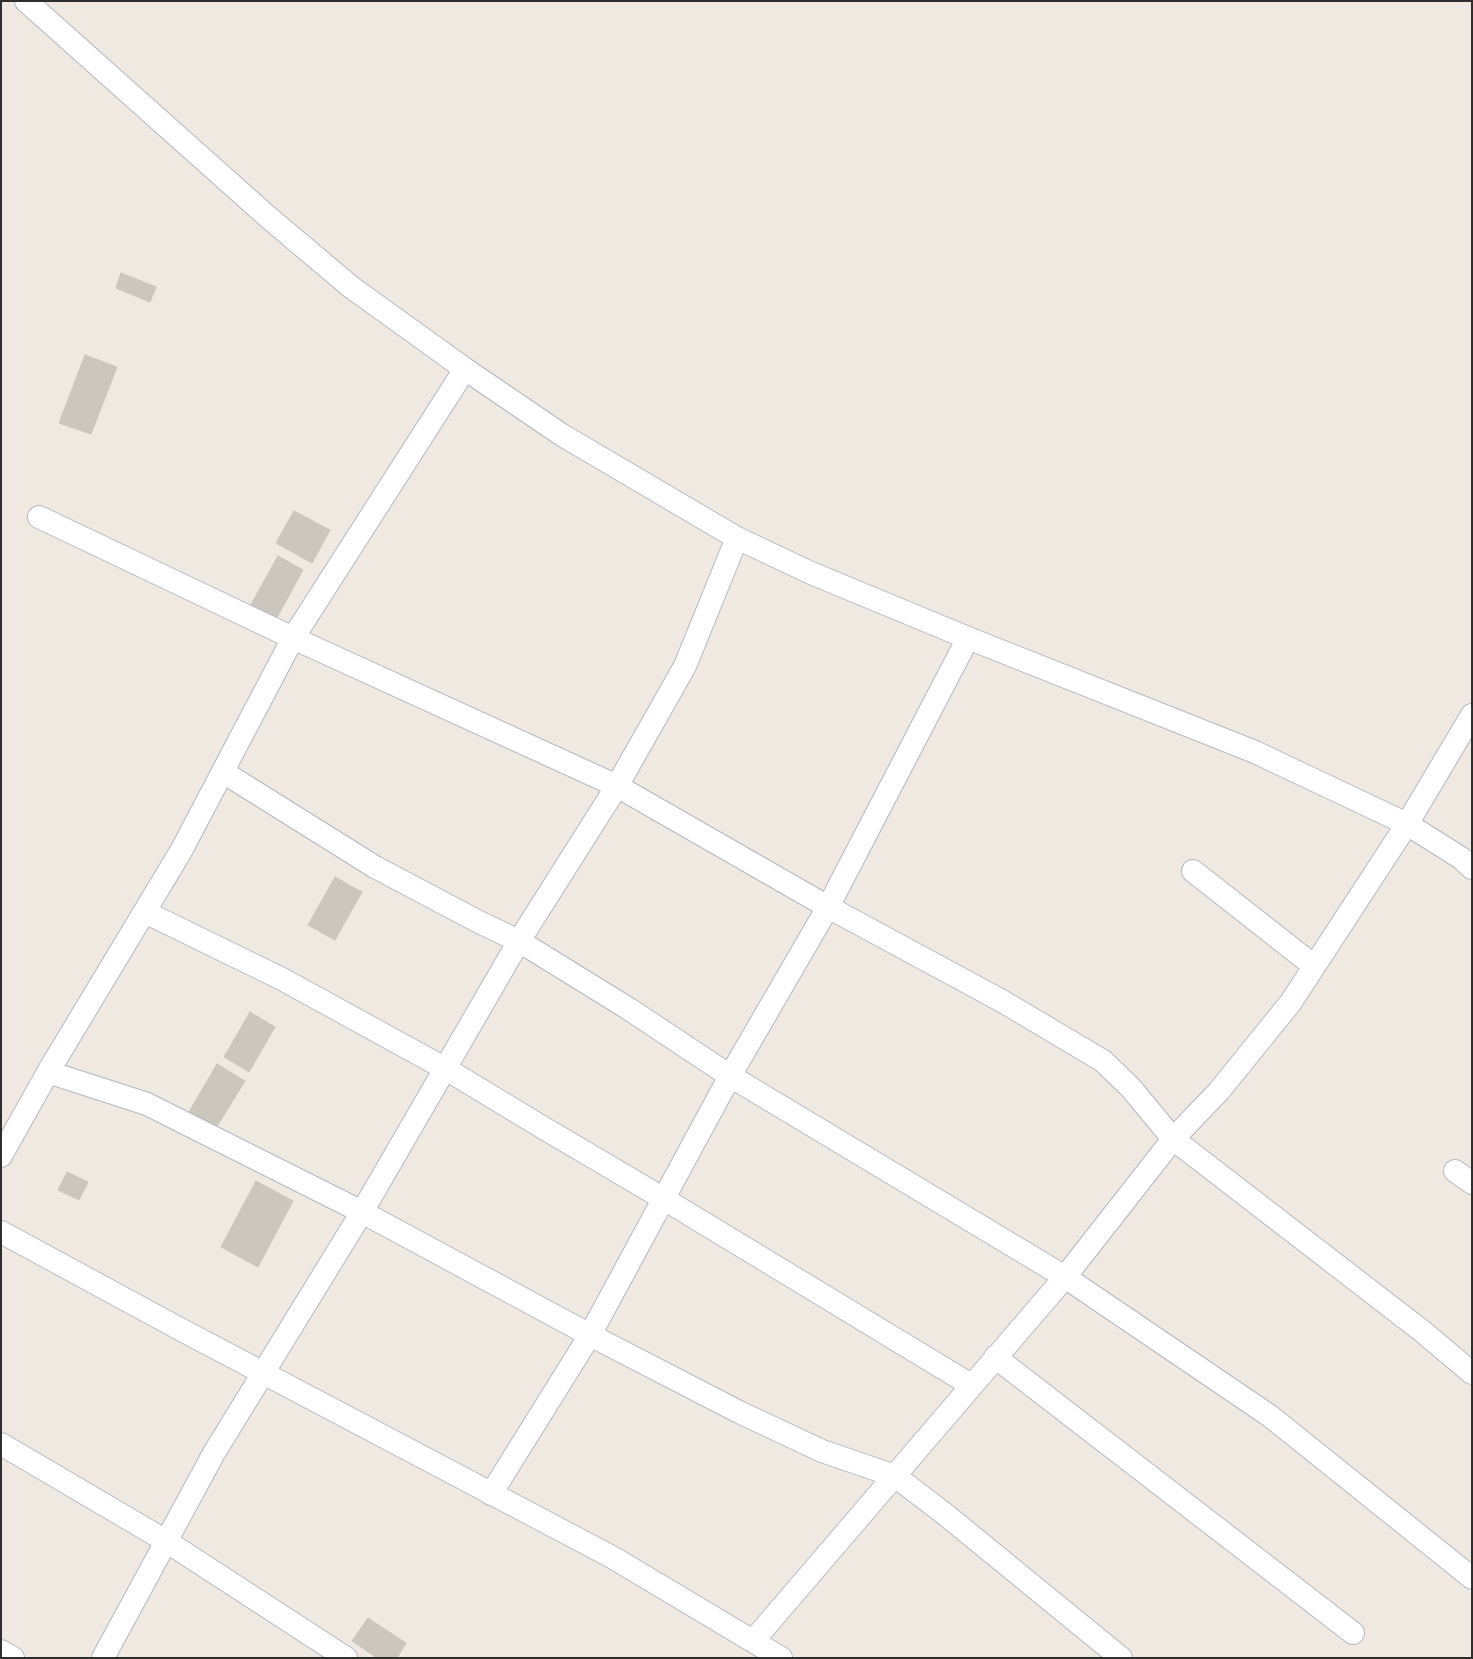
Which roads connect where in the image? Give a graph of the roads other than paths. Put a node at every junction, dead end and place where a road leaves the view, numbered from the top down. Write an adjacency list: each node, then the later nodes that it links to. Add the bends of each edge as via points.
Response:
1 (26, 1): 2 (street, via 339,277)
2 (464, 368): 4 (street, via 562,435); 5 (street)
3 (39, 517): 5 (street)
4 (737, 538): 6 (street, via 811,573); 9 (street, via 685,666)
5 (293, 638): 8 (street); 9 (street)
6 (968, 638): 10 (street, via 1255,752); 13 (street)
7 (1472, 715): 10 (street)
8 (223, 772): 14 (street); 15 (street, via 375,867)
9 (617, 786): 13 (street); 15 (street)
10 (1407, 824): 11 (street); 16 (street)
11 (1472, 868)
12 (1193, 871): 16 (street)
13 (828, 907): 19 (street); 20 (street, via 1002,1000 1103,1061 1131,1088)
14 (145, 912): 17 (street, via 282,979); 18 (street)
15 (519, 941): 17 (street); 19 (street, via 629,1009)
16 (1314, 966): 20 (street, via 1291,1002 1219,1091)
17 (446, 1068): 22 (street); 23 (street)
18 (48, 1072): 21 (street); 23 (street, via 147,1104)
19 (730, 1076): 22 (street); 25 (street)
20 (1174, 1139): 25 (street); 29 (street, via 1422,1331)
21 (1, 1156)
22 (664, 1199): 26 (street); 30 (street)
23 (362, 1212): 26 (street); 28 (street)
24 (1, 1232): 28 (street)
25 (1065, 1278): 27 (street); 35 (street, via 1270,1416)
26 (590, 1334): 32 (street, via 739,1412 822,1451); 33 (street)
27 (995, 1357): 30 (street); 36 (street)
28 (263, 1373): 33 (street); 34 (street, via 214,1453)
29 (1472, 1373)
30 (971, 1386): 32 (street)
31 (1, 1444): 34 (street)
32 (895, 1476): 37 (street); 43 (street)
33 (491, 1494): 37 (street, via 612,1557)
34 (166, 1541): 40 (street); 41 (street)
35 (1472, 1578)
36 (1353, 1633)
37 (752, 1641): 42 (street)
38 (1, 1651): 39 (street)
39 (13, 1658)
40 (103, 1658)
41 (346, 1658)
42 (781, 1658)
43 (1122, 1658)

